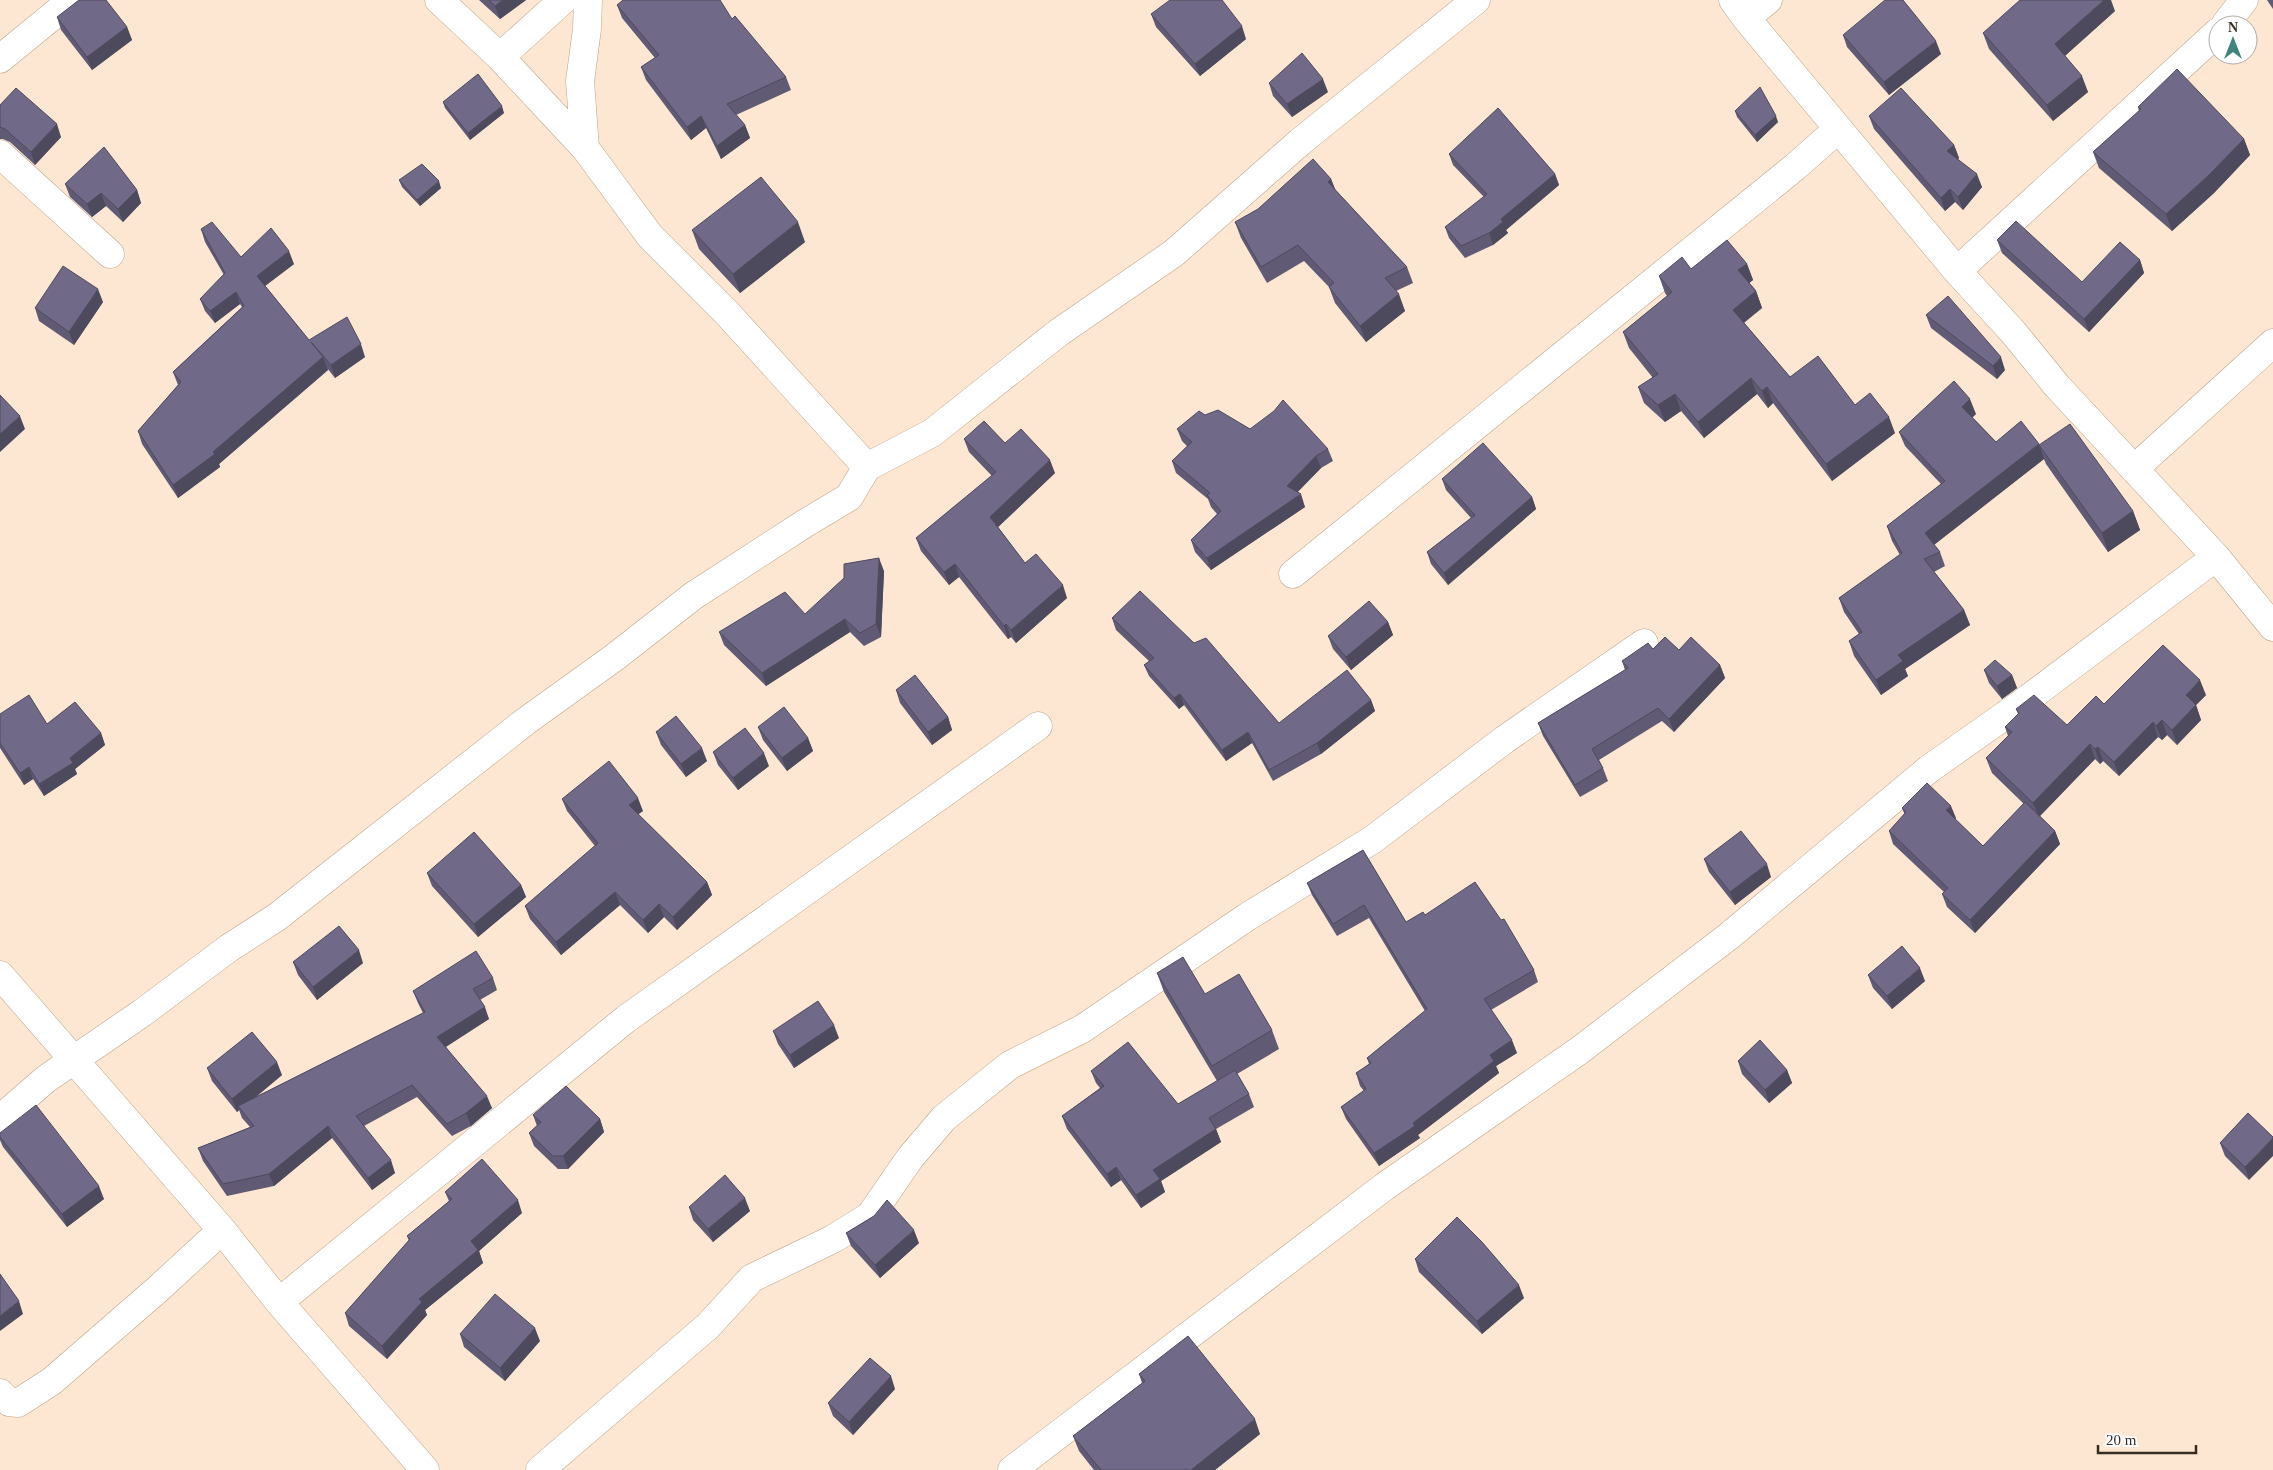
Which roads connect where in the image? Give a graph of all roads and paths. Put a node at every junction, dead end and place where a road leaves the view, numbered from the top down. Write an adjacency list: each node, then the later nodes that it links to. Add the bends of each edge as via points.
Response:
1 (72, 0): 12 (street)
2 (439, 0): 11 (street)
3 (563, 0): 11 (street)
4 (588, 0): 14 (street, via 580,81)
5 (1476, 0): 19 (street, via 1300,142 1174,253 1058,333 932,433)
6 (1768, 0): 8 (street)
7 (2244, 0): 9 (street)
8 (1739, 9): 13 (street)
9 (2233, 15)
10 (2208, 41): 17 (street)
11 (500, 56): 14 (street)
12 (0, 59)
13 (1838, 129): 17 (street); 22 (street)
14 (585, 148): 19 (street, via 650,236 726,312)
15 (0, 154): 16 (street)
16 (110, 254)
17 (1957, 270): 20 (street)
18 (2273, 343): 20 (street)
19 (868, 467): 27 (street, via 849,497 693,596 526,721 277,917)
20 (2134, 469): 21 (street)
21 (2216, 557): 23 (street); 34 (street, via 1929,770 1729,936 1580,1050 1384,1187)
22 (1293, 574)
23 (2273, 627)
24 (1644, 643): 33 (street, via 1504,740 1372,840 1247,917 1082,1029 1010,1065 944,1118 910,1158 870,1216 833,1239 752,1278 708,1326)
25 (1038, 726): 30 (street, via 626,1020)
26 (0, 976): 27 (street)
27 (74, 1060): 28 (street, via 46,1079); 29 (street)
28 (0, 1119)
29 (222, 1230): 30 (street); 31 (street, via 52,1381 18,1403 9,1402)
30 (279, 1302): 32 (street)
31 (0, 1392)
32 (425, 1470)
33 (540, 1470)
34 (1012, 1470)

